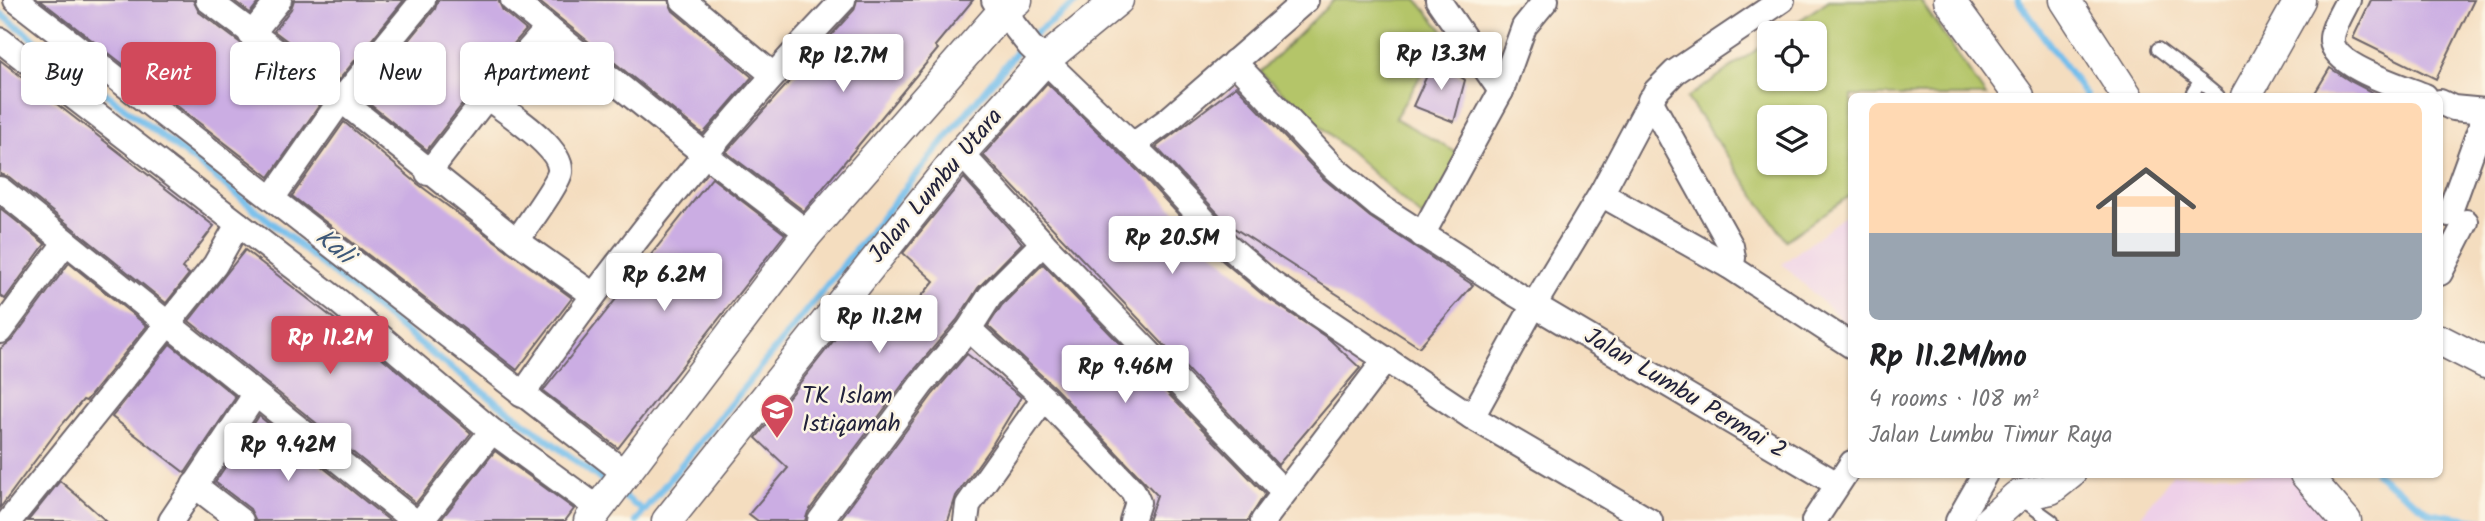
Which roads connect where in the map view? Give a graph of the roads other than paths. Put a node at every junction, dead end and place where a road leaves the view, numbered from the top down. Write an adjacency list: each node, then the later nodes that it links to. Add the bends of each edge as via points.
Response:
1 (16, 0): 46 (street)
2 (208, 0): 19 (street)
3 (279, 0): 19 (street)
4 (423, 0): 34 (street)
5 (513, 0): 18 (street)
6 (683, 0): 25 (street)
7 (843, 0): 25 (street)
8 (1118, 0): 23 (street, Jalan Lumbu Utara)
9 (1306, 0): 24 (street)
10 (1438, 0): 27 (street)
11 (1546, 0): 27 (street, via 1524,27)
12 (1782, 0): 35 (street, via 1675,72)
13 (1949, 0): 28 (street)
14 (2065, 0): 29 (street)
15 (2300, 0): 32 (street)
16 (2348, 0): 33 (street, via 2333,34 2337,54 2354,67)
17 (1006, 8): 23 (street); 49 (street)
18 (548, 28): 21 (street); 41 (street)
19 (251, 35): 34 (street)
20 (0, 40): 48 (street)
21 (536, 42)
22 (2158, 49): 26 (lane)
23 (1038, 53): 40 (street); 42 (street, Jalan Lumbu Utara)
24 (1234, 62): 40 (street); 50 (street, Jalan Lumbu Permai 2, via 1335,169)
25 (772, 74): 41 (street)
26 (2200, 81): 30 (lane); 31 (lane)
27 (1502, 91): 50 (street)
28 (2017, 93)
29 (2125, 93)
30 (2193, 93)
31 (2214, 93)
32 (2248, 93)
33 (2417, 93)
34 (341, 100): 43 (street); 46 (street)
35 (1650, 100): 45 (street); 55 (street, via 1731,246)
36 (2443, 103): 39 (street)
37 (481, 105): 43 (street)
38 (497, 105): 51 (street, via 559,159 560,174)
39 (2485, 113): 47 (street)
40 (1133, 145): 63 (street, via 1250,267 1301,306)
41 (703, 153): 49 (street); 56 (street)
42 (961, 153): 53 (street); 84 (street, Jalan Lumbu Utara)
43 (428, 173): 51 (street)
44 (0, 190): 52 (street)
45 (1601, 194): 55 (street); 57 (street)
46 (274, 197): 66 (street)
47 (2460, 219): 54 (street)
48 (237, 224): 59 (street, via 215,265); 69 (street)
49 (808, 233): 77 (street)
50 (1422, 235): 57 (street, Jalan Lumbu Permai 2)
51 (517, 241): 56 (street)
52 (65, 243): 58 (street); 59 (street)
53 (1043, 243): 60 (street, via 990,296); 76 (street)
54 (2443, 265)
55 (1729, 266): 62 (street)
56 (592, 294): 66 (street)
57 (1534, 305): 68 (street); 74 (street, Jalan Lumbu Permai 2)
58 (3, 321)
59 (168, 323): 65 (street); 79 (street)
60 (969, 328): 67 (street); 85 (street)
61 (2443, 342): 64 (street)
62 (1848, 343)
63 (1387, 359): 68 (street); 76 (street)
64 (2485, 363)
65 (255, 395): 75 (street); 82 (street)
66 (522, 396): 77 (street)
67 (1044, 398): 86 (street, via 968,505); 87 (street, via 1133,491 1139,502)
68 (1472, 417): 89 (street)
69 (492, 431): 77 (street); 83 (street)
70 (1848, 469): 74 (street)
71 (1983, 478): 91 (street)
72 (2065, 478): 78 (street, via 2051,489)
73 (2308, 478): 94 (street)
74 (1837, 484): 90 (street)
75 (194, 485): 80 (street); 81 (street)
76 (1284, 492): 88 (street)
77 (608, 496)
78 (2017, 496): 92 (street); 93 (lane)
79 (9, 521)
80 (171, 521)
81 (241, 521)
82 (414, 521)
83 (421, 521)
84 (667, 521)
85 (820, 521)
86 (966, 521)
87 (1132, 521)
88 (1263, 521)
89 (1650, 521)
90 (1814, 521)
91 (1958, 521)
92 (1989, 521)
93 (2052, 521)
94 (2346, 521)

